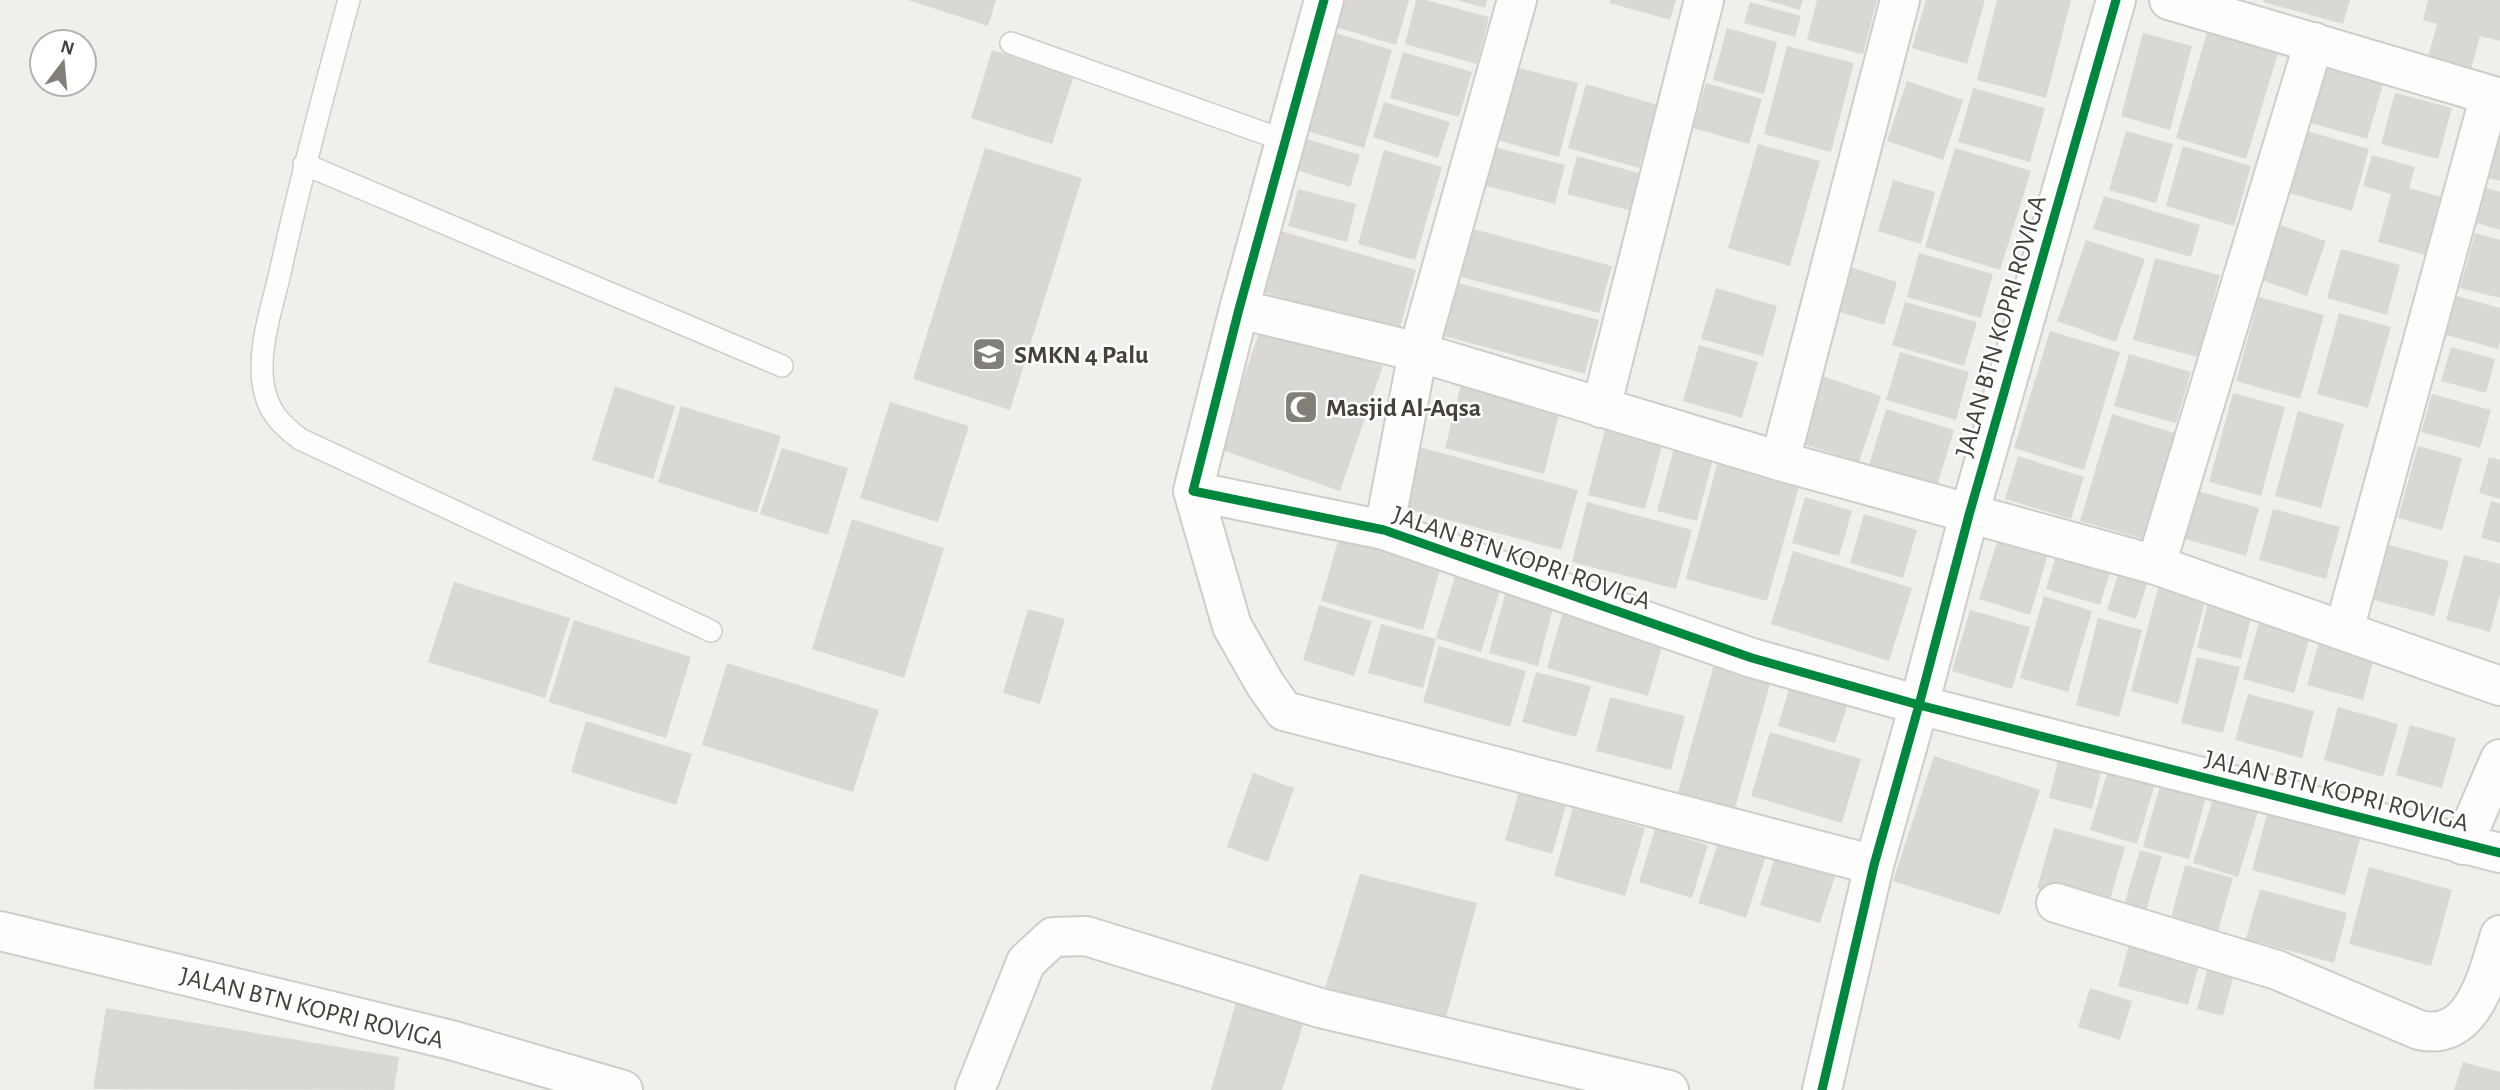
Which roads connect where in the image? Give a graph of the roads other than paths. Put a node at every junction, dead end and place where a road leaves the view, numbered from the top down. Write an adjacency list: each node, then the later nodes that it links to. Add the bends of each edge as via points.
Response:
1 (349, 0): 13 (lane)
2 (1324, 0): 12 (street)
3 (1517, 0): 15 (street)
4 (1704, 0): 17 (street)
5 (1900, 0): 18 (street)
6 (2116, 0): 20 (street, JALAN BTN KOPRI ROVIGA)
7 (2169, 0): 8 (street)
8 (2249, 11): 9 (street)
9 (2314, 42): 11 (street); 22 (street)
10 (1012, 43): 12 (lane)
11 (2495, 97): 23 (street)
12 (1286, 141): 14 (street)
13 (304, 164): 16 (lane); 24 (lane, via 263,349 263,383 279,423 300,439)
14 (1239, 309): 15 (street); 19 (street)
15 (1418, 352): 17 (street); 21 (street)
16 (782, 366)
17 (1601, 408): 18 (street)
18 (1780, 461): 20 (street)
19 (1192, 491): 21 (street, JALAN BTN KOPRI ROVIGA); 30 (street, via 1232,626 1284,711)
20 (1969, 515): 22 (street); 26 (street, JALAN BTN KOPRI ROVIGA)
21 (1384, 530): 26 (street, JALAN BTN KOPRI ROVIGA, via 1752,658)
22 (2156, 565): 23 (street)
23 (2344, 630): 25 (street)
24 (711, 631)
25 (2500, 686)
26 (1919, 705): 28 (street, JALAN BTN KOPRI ROVIGA); 30 (street, JALAN BTN KOPRI ROVIGA)
27 (2500, 759): 28 (street)
28 (2463, 845): 29 (street, JALAN BTN KOPRI ROVIGA)
29 (2500, 853)
30 (1874, 864): 37 (street, JALAN BTN KOPRI ROVIGA)
31 (2056, 903): 33 (street, via 2277,970 2431,1033 2461,1021 2476,1005)
32 (0, 931): 34 (street, JALAN BTN KOPRI ROVIGA, via 451,1041)
33 (2500, 935)
34 (623, 1090)
35 (975, 1090): 36 (street, via 1027,962 1053,937 1075,936 1320,1008)
36 (1669, 1090)
37 (1822, 1090)

